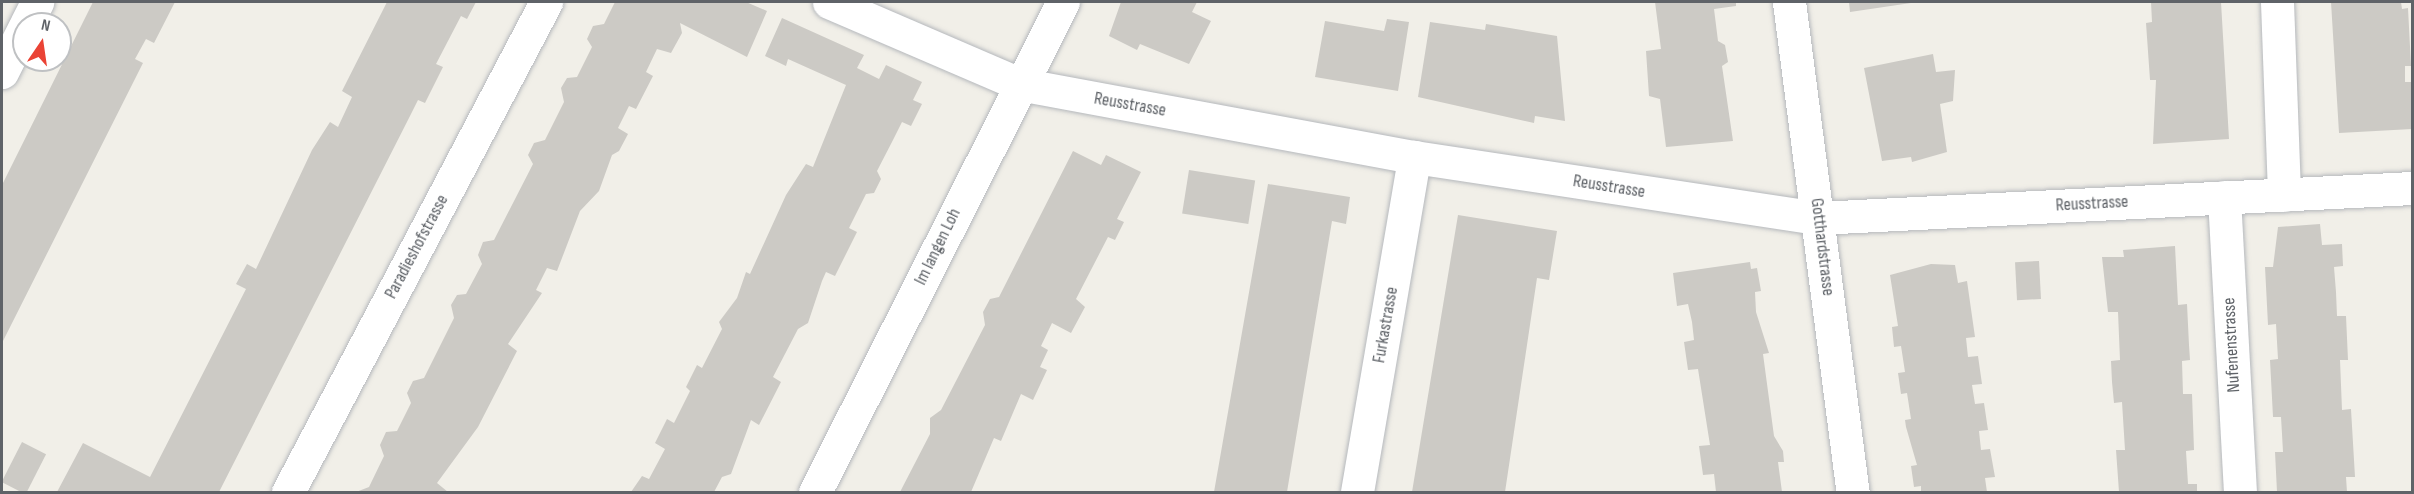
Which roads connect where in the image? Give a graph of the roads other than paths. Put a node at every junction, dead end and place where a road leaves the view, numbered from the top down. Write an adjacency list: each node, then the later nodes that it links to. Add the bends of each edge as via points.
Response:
1 (546, 2): 14 (street, Paradieshofstrasse)
2 (828, 2): 8 (street, Reusstrasse)
3 (1063, 2): 8 (street, Im langen Loh)
4 (1789, 2): 13 (street, Gotthardstrasse)
5 (2277, 2): 11 (street)
6 (12, 52): 7 (street)
7 (2, 72)
8 (1019, 84): 9 (street, Reusstrasse); 15 (street, Im langen Loh)
9 (1414, 158): 13 (street, Reusstrasse); 16 (street, Furkastrasse)
10 (2412, 188): 11 (street, Reusstrasse)
11 (2284, 195): 12 (street, Reusstrasse)
12 (2224, 197): 13 (street, Reusstrasse); 18 (street, Nufenenstrasse)
13 (1818, 218): 17 (street, Gotthardstrasse)
14 (288, 492)
15 (815, 492)
16 (1357, 492)
17 (1853, 492)
18 (2240, 492)

